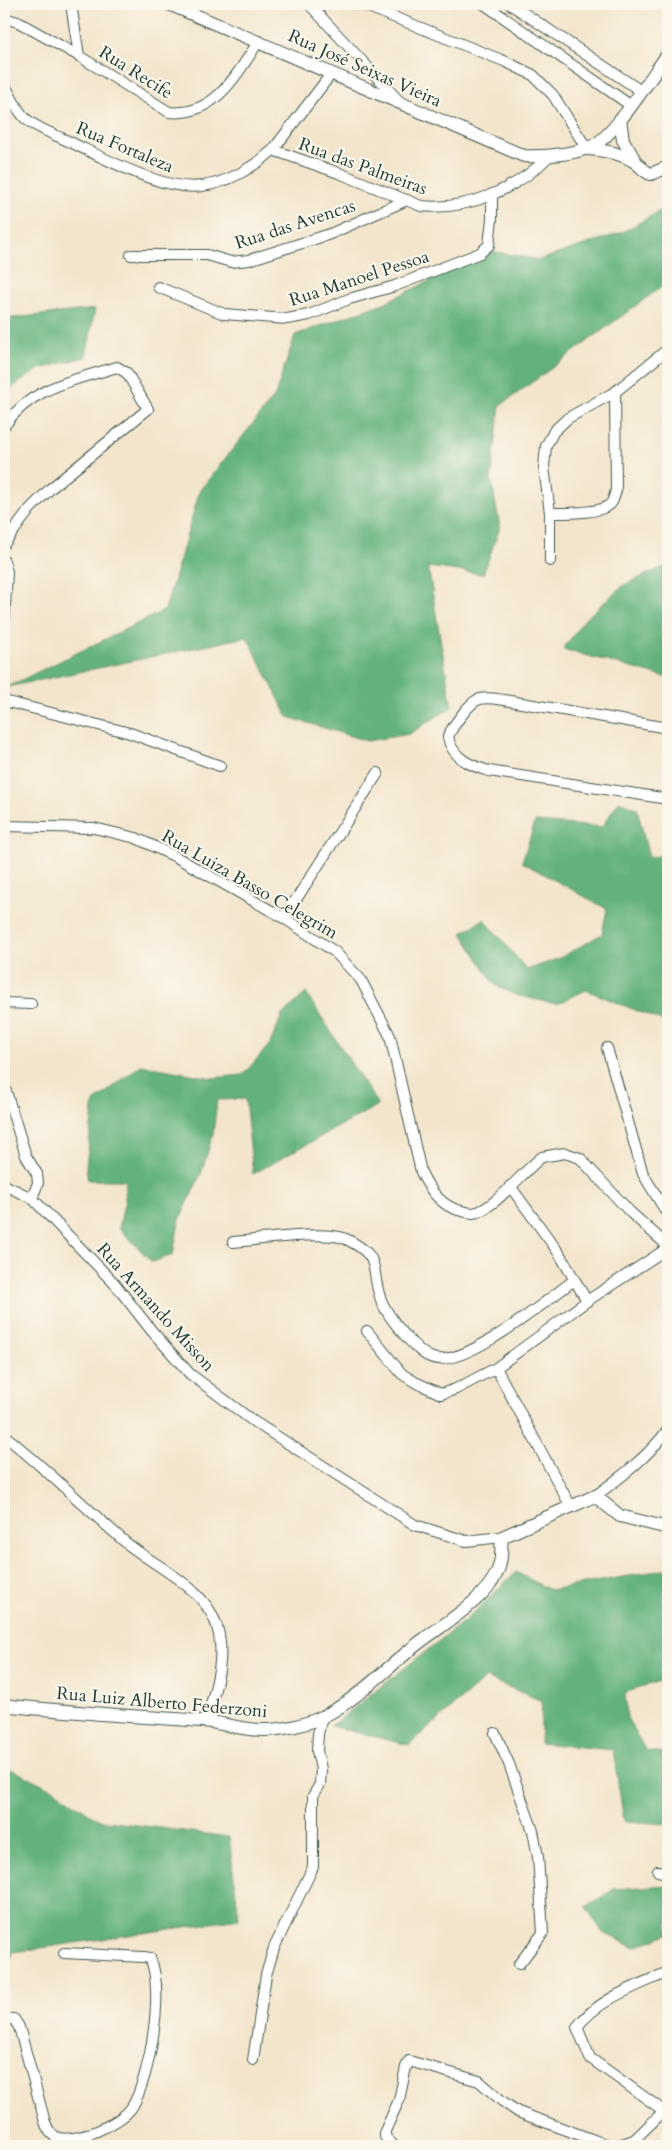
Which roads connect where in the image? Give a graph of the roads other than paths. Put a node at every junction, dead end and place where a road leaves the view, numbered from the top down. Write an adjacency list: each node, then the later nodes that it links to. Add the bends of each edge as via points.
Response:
1 (71, 4): 13 (street)
2 (169, 4): 11 (street, Rua José Seixas Vieira)
3 (309, 4): 17 (street)
4 (361, 4): 20 (street, via 532,75 553,95)
5 (484, 4): 10 (street)
6 (664, 4): 8 (street)
7 (515, 7): 10 (street); 16 (street)
8 (668, 7)
9 (4, 18): 13 (street, Rua Recife, via 18,22)
10 (511, 23): 18 (street)
11 (259, 41): 13 (street, Rua Recife, via 231,81 211,102 184,114 169,112); 14 (street, Rua José Seixas Vieira)
12 (668, 54): 16 (street)
13 (79, 56)
14 (331, 74): 17 (street, Rua José Seixas Vieira); 21 (street, Rua Fortaleza)
15 (4, 84): 21 (street, Rua Fortaleza, via 20,113 36,125 109,161 170,184 189,187 223,181 251,167)
16 (642, 91): 18 (street)
17 (401, 104): 22 (street, Rua José Seixas Vieira, via 524,156)
18 (630, 105): 19 (street)
19 (620, 119): 20 (street, via 598,143); 23 (street, via 623,140)
20 (587, 149): 22 (street, Rua José Seixas Vieira); 23 (street, via 609,151)
21 (273, 150): 26 (street, Rua das Palmeiras)
22 (549, 156): 25 (street, Rua das Palmeiras, via 525,177)
23 (636, 162): 24 (street, via 651,174)
24 (668, 167)
25 (492, 194): 26 (street, Rua das Palmeiras, via 435,208); 28 (street, Rua Manoel Pessoa, via 489,245 480,253 309,315 287,319 224,314)
26 (407, 200): 27 (street, Rua das Avencas, via 330,234 249,260 231,262 207,255)
27 (131, 255)
28 (158, 288)
29 (668, 349): 30 (street)
30 (615, 392): 32 (street, via 568,418 554,431 546,446 544,467); 32 (street, via 616,490 612,503 604,508)
31 (4, 426): 33 (street, via 34,395 117,368 127,373 147,406 146,413 50,489 30,509)
32 (550, 513): 35 (street)
33 (4, 544)
34 (4, 561): 36 (street, via 7,572)
35 (550, 561)
36 (4, 622)
37 (4, 701): 39 (street, via 130,733)
38 (668, 728): 41 (street, via 481,698 452,727 448,737 453,751 474,766 490,771)
39 (220, 766)
40 (378, 773): 43 (street)
41 (668, 799)
42 (4, 826): 43 (street, Rua Luiza Basso Celegrim, via 94,828 136,838)
43 (284, 918): 49 (street, Rua Luiza Basso Celegrim, via 335,952 372,997 390,1036 397,1061 420,1172 436,1195 455,1209 472,1213 496,1201)
44 (4, 1003): 45 (street)
45 (31, 1004)
46 (607, 1048): 51 (street, via 643,1174)
47 (4, 1085): 50 (street, via 26,1156 36,1174 38,1183)
48 (4, 1186): 50 (street)
49 (510, 1186): 53 (street, Rua Luiza Basso Celegrim, via 542,1157 573,1154 591,1168 630,1212); 54 (street, via 559,1253)
50 (32, 1198): 63 (street, Rua Armando Misson, via 115,1284 190,1374 253,1421 416,1525 466,1541)
51 (668, 1215)
52 (233, 1242): 54 (street, via 324,1235 344,1238 363,1249 375,1265 380,1297 388,1312 410,1342 431,1358 449,1360 466,1354 512,1326)
53 (668, 1247): 55 (street)
54 (573, 1281): 55 (street)
55 (587, 1301): 57 (street)
56 (367, 1331): 57 (street, via 402,1374 441,1394 456,1390)
57 (496, 1368): 61 (street)
58 (668, 1430): 60 (street, via 630,1472)
59 (4, 1435): 66 (street, via 126,1543 199,1597 214,1618 220,1634 221,1656)
60 (595, 1496): 61 (street); 62 (street, via 620,1516)
61 (570, 1505): 63 (street)
62 (668, 1528)
63 (502, 1537): 65 (street, Rua Luiz Alberto Federzoni, via 500,1564 489,1585 458,1615)
64 (4, 1705): 66 (street, Rua Luiz Alberto Federzoni)
65 (322, 1717): 66 (street, Rua Luiz Alberto Federzoni, via 285,1728 264,1730); 72 (street, via 318,1734 320,1784 313,1796 313,1867 274,1948 266,1975)
66 (206, 1722)
67 (495, 1733): 69 (street, via 525,1804 538,1857 543,1932)
68 (64, 1953): 71 (street, via 144,1957 150,1958 154,1966 155,2019 147,2071 131,2109 98,2131 71,2138 54,2136 45,2122 19,2027 14,2020)
69 (519, 1964)
70 (668, 1972): 73 (street, via 594,2009 577,2027 590,2058)
71 (4, 2019)
72 (253, 2060)
73 (666, 2112): 76 (street, via 634,2140)
74 (394, 2146): 75 (street, via 385,2136 385,2131 400,2100 409,2061 479,2080 518,2112)
75 (610, 2146)
76 (616, 2146)

